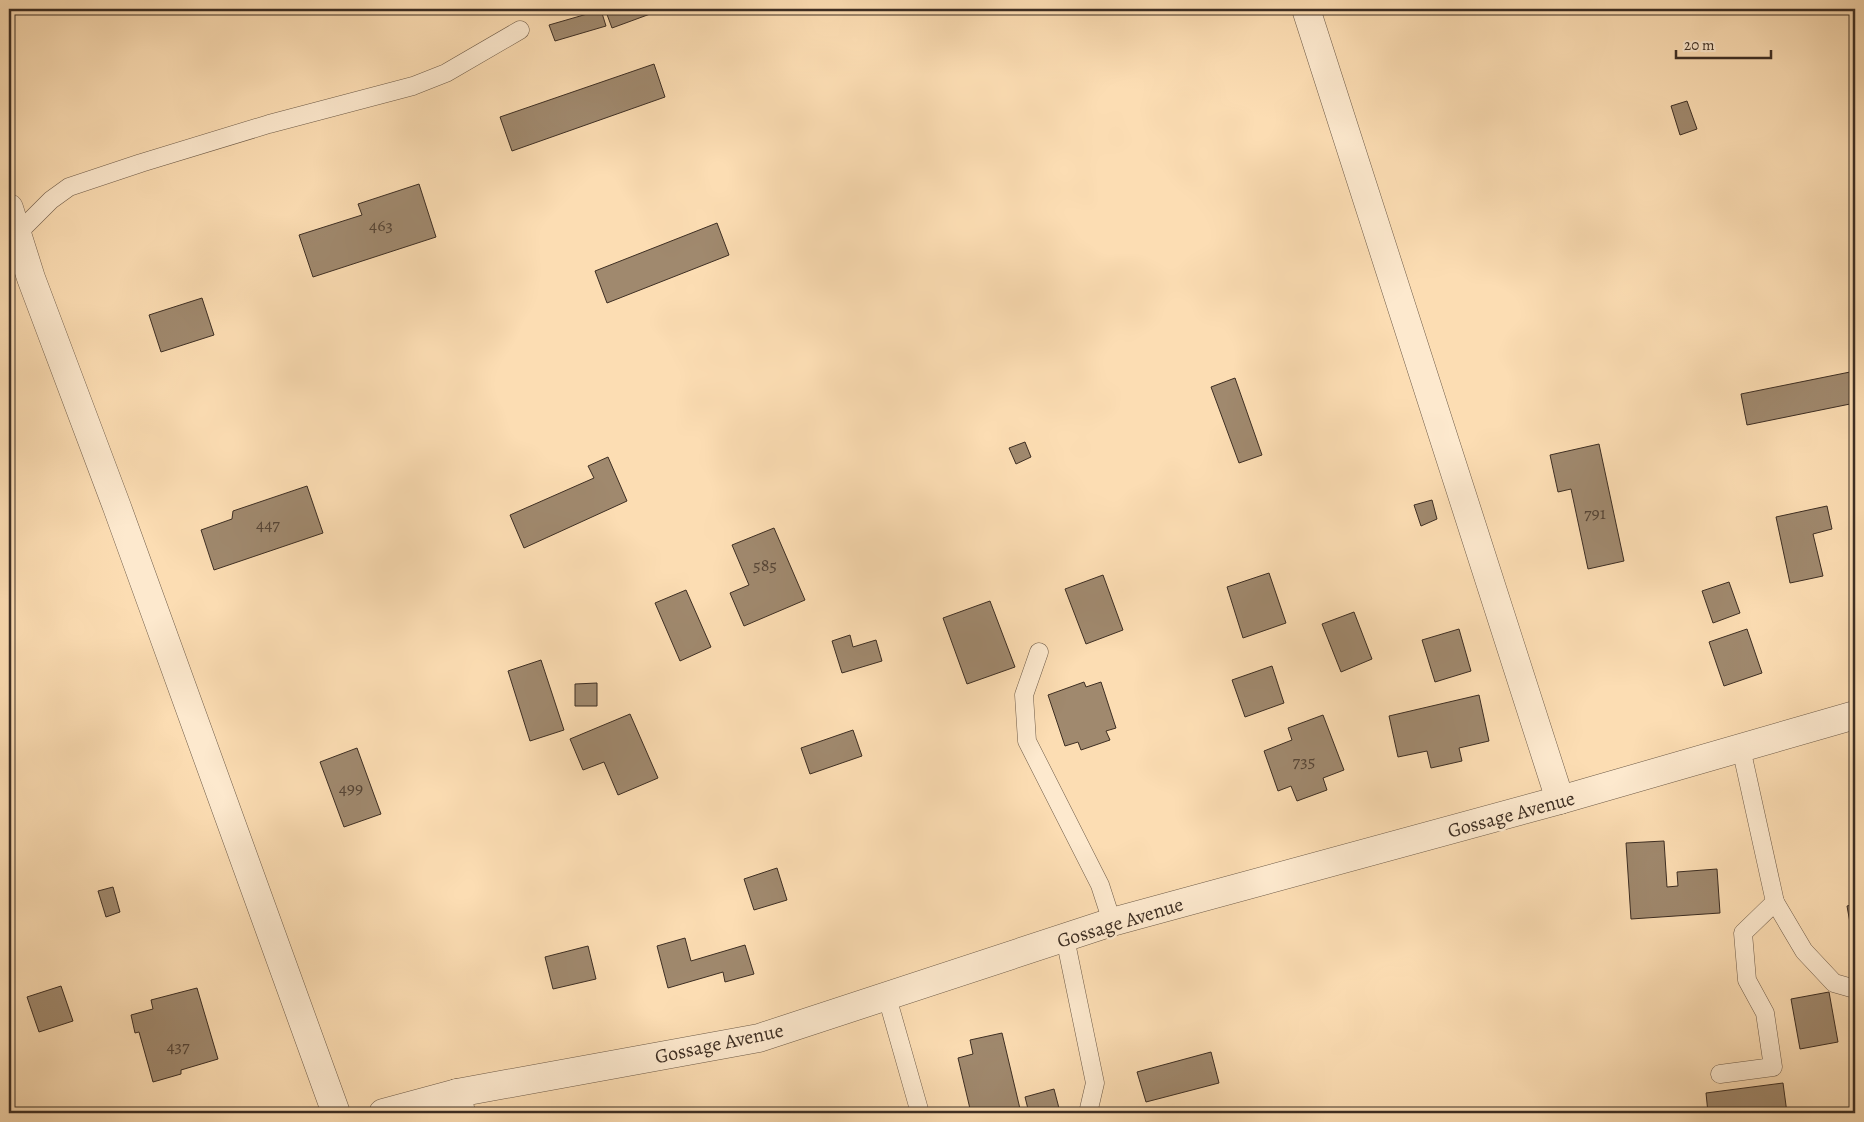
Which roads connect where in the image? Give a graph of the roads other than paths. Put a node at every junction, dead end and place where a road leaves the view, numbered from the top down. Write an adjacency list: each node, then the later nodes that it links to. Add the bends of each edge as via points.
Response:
1 (1306, 9): 8 (street)
2 (520, 30): 4 (lane, via 446,73 413,86 269,124 69,187)
3 (9, 208): 4 (street)
4 (17, 234): 16 (street)
5 (1039, 652): 10 (lane, via 1024,695 1027,741 1100,885)
6 (1855, 715): 7 (street, Gossage Avenue)
7 (1742, 748): 8 (street, Gossage Avenue); 9 (lane)
8 (1560, 800): 10 (street, Gossage Avenue)
9 (1774, 902): 12 (lane, via 1804,952 1834,983); 14 (lane, via 1743,932 1747,980 1766,1013 1773,1067)
10 (1112, 922): 11 (street, Gossage Avenue)
11 (1065, 938): 13 (street, Gossage Avenue); 19 (lane, via 1096,1083)
12 (1855, 989)
13 (887, 997): 15 (street, Gossage Avenue, via 758,1038); 18 (lane)
14 (1720, 1074)
15 (459, 1103): 17 (street, Gossage Avenue)
16 (336, 1113)
17 (383, 1113)
18 (920, 1113)
19 (1088, 1113)

